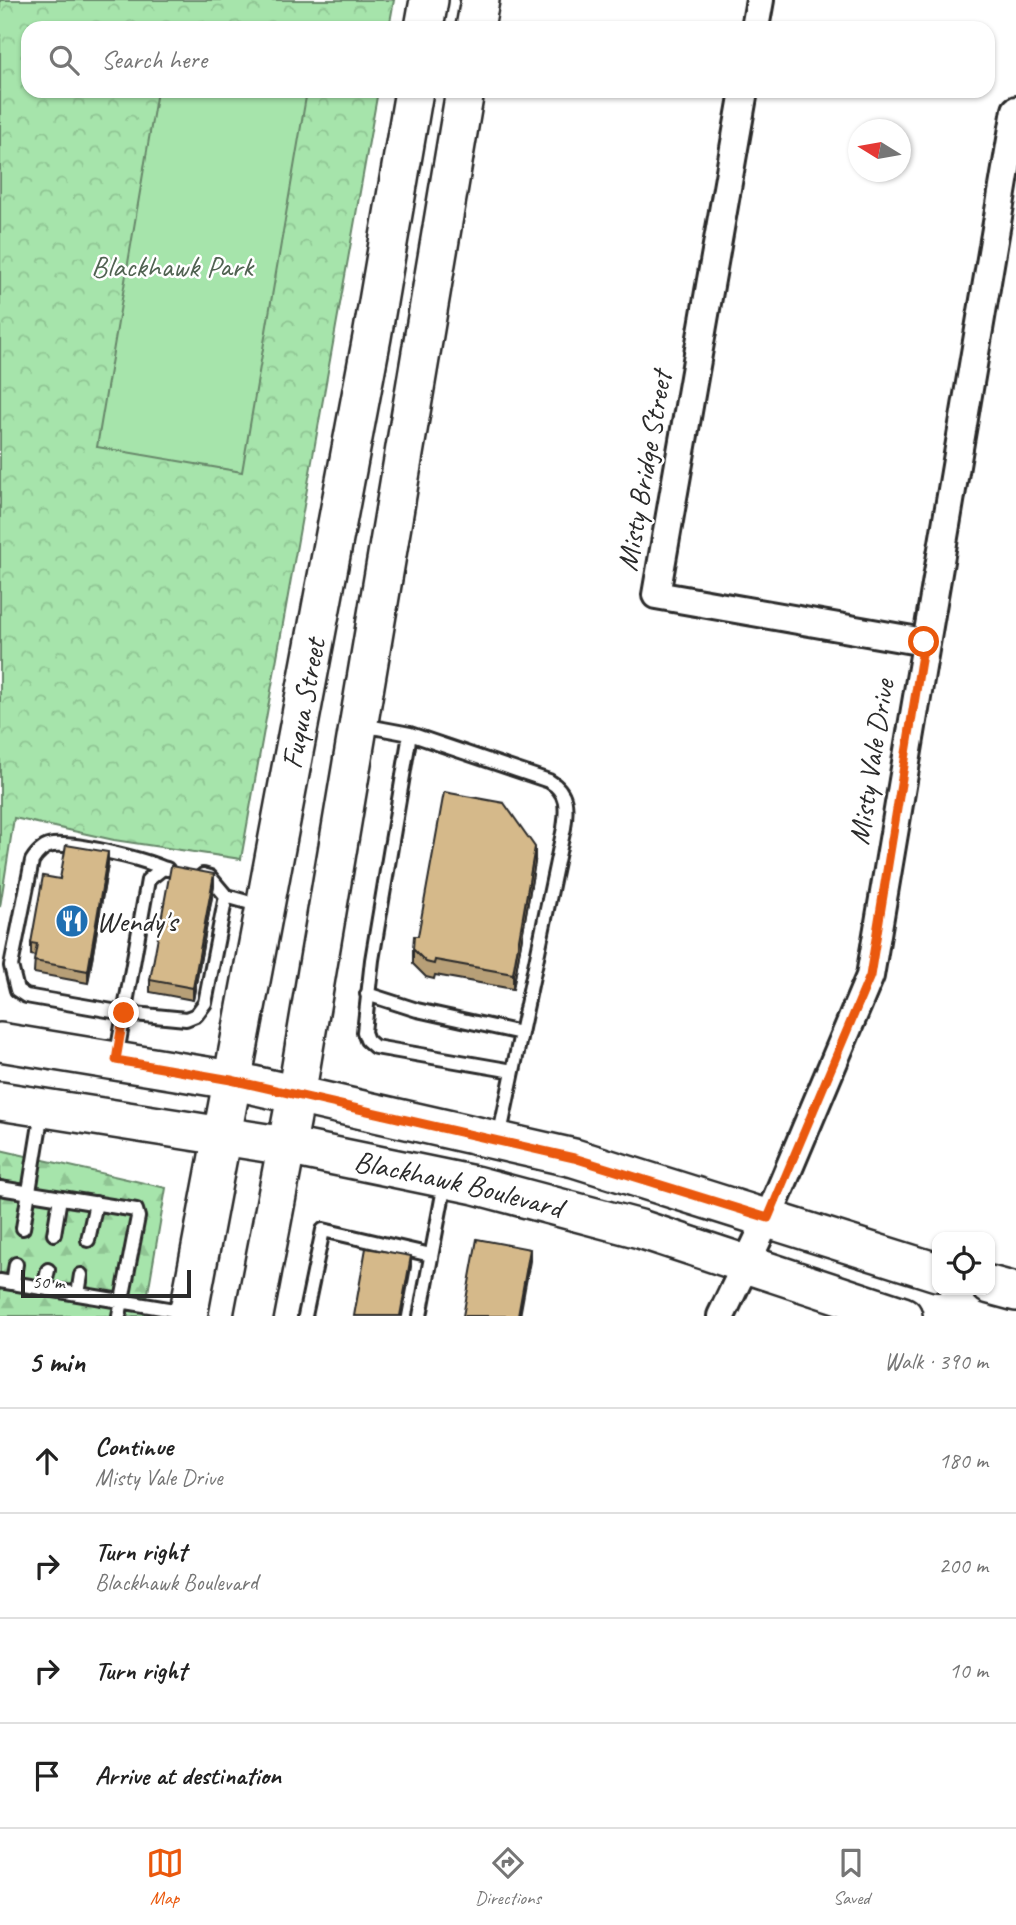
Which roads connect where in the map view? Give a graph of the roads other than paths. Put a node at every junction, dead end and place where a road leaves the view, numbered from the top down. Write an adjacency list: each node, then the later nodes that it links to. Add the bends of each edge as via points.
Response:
1 (429, 0): 4 (main road)
2 (480, 0): 5 (main road)
3 (760, 0): 6 (street)
4 (426, 21)
5 (476, 21)
6 (756, 21)
7 (413, 98): 11 (main road, Fuqua Street)
8 (464, 98): 12 (main road, Fuqua Street)
9 (743, 98): 13 (street, Misty Bridge Street, via 656,595)
10 (1016, 110): 13 (street, Misty Vale Drive)
11 (372, 337): 12 (main road); 14 (main road, Fuqua Street)
12 (422, 347): 15 (main road, Fuqua Street)
13 (924, 642): 38 (street, Misty Vale Drive, via 870,976)
14 (301, 716): 15 (main road); 19 (main road, Fuqua Street)
15 (358, 724): 16 (lane); 27 (main road, Fuqua Street)
16 (410, 734): 20 (lane); 22 (lane, via 549,781 564,795 564,828)
17 (163, 868): 18 (lane, via 210,877); 21 (lane, via 148,880); 21 (lane, via 138,857 53,845 38,851 32,861 11,966 17,990 26,996)
18 (226, 897): 19 (lane); 21 (lane, via 205,1003 197,1015 186,1019)
19 (264, 907): 26 (main road, Fuqua Street)
20 (366, 994): 22 (lane); 25 (lane, via 364,1032 375,1047)
21 (124, 1013): 24 (lane)
22 (521, 1033): 25 (lane)
23 (0, 1042): 24 (main road, Blackhawk Boulevard)
24 (116, 1060): 26 (main road, Blackhawk Boulevard)
25 (513, 1071): 31 (lane)
26 (231, 1080): 27 (main road, Blackhawk Boulevard); 30 (main road, Fuqua Street)
27 (296, 1096): 31 (main road, Blackhawk Boulevard); 32 (main road, Fuqua Street)
28 (0, 1101): 29 (main road, Blackhawk Boulevard)
29 (42, 1108): 30 (main road, Blackhawk Boulevard); 35 (lane)
30 (220, 1134): 32 (main road, Blackhawk Boulevard); 54 (main road, Fuqua Street)
31 (499, 1141): 38 (main road, Blackhawk Boulevard, via 574,1158)
32 (286, 1146): 33 (main road, Blackhawk Boulevard); 56 (main road, Fuqua Street)
33 (446, 1179): 42 (lane); 43 (main road, Blackhawk Boulevard, via 640,1229)
34 (0, 1188): 35 (lane)
35 (29, 1192): 36 (lane); 39 (lane)
36 (60, 1198): 37 (lane); 40 (lane)
37 (96, 1203): 41 (lane); 53 (lane, via 136,1210 138,1217)
38 (768, 1218): 43 (street, Misty Vale Drive); 46 (main road, Blackhawk Boulevard)
39 (23, 1228)
40 (54, 1234)
41 (88, 1240)
42 (431, 1255): 57 (lane, via 323,1230); 58 (lane)
43 (744, 1263): 59 (street, Misty Vale Drive); 60 (main road, Blackhawk Boulevard)
44 (16, 1264): 48 (lane)
45 (48, 1269): 50 (lane)
46 (932, 1270)
47 (81, 1275): 52 (lane)
48 (7, 1282): 50 (lane)
49 (995, 1286): 51 (main road)
50 (44, 1288): 52 (lane)
51 (1016, 1292)
52 (78, 1294): 53 (lane)
53 (122, 1301): 54 (lane); 55 (lane)
54 (189, 1314)
55 (119, 1316)
56 (254, 1316)
57 (305, 1316)
58 (420, 1316)
59 (721, 1316)
60 (903, 1316)

